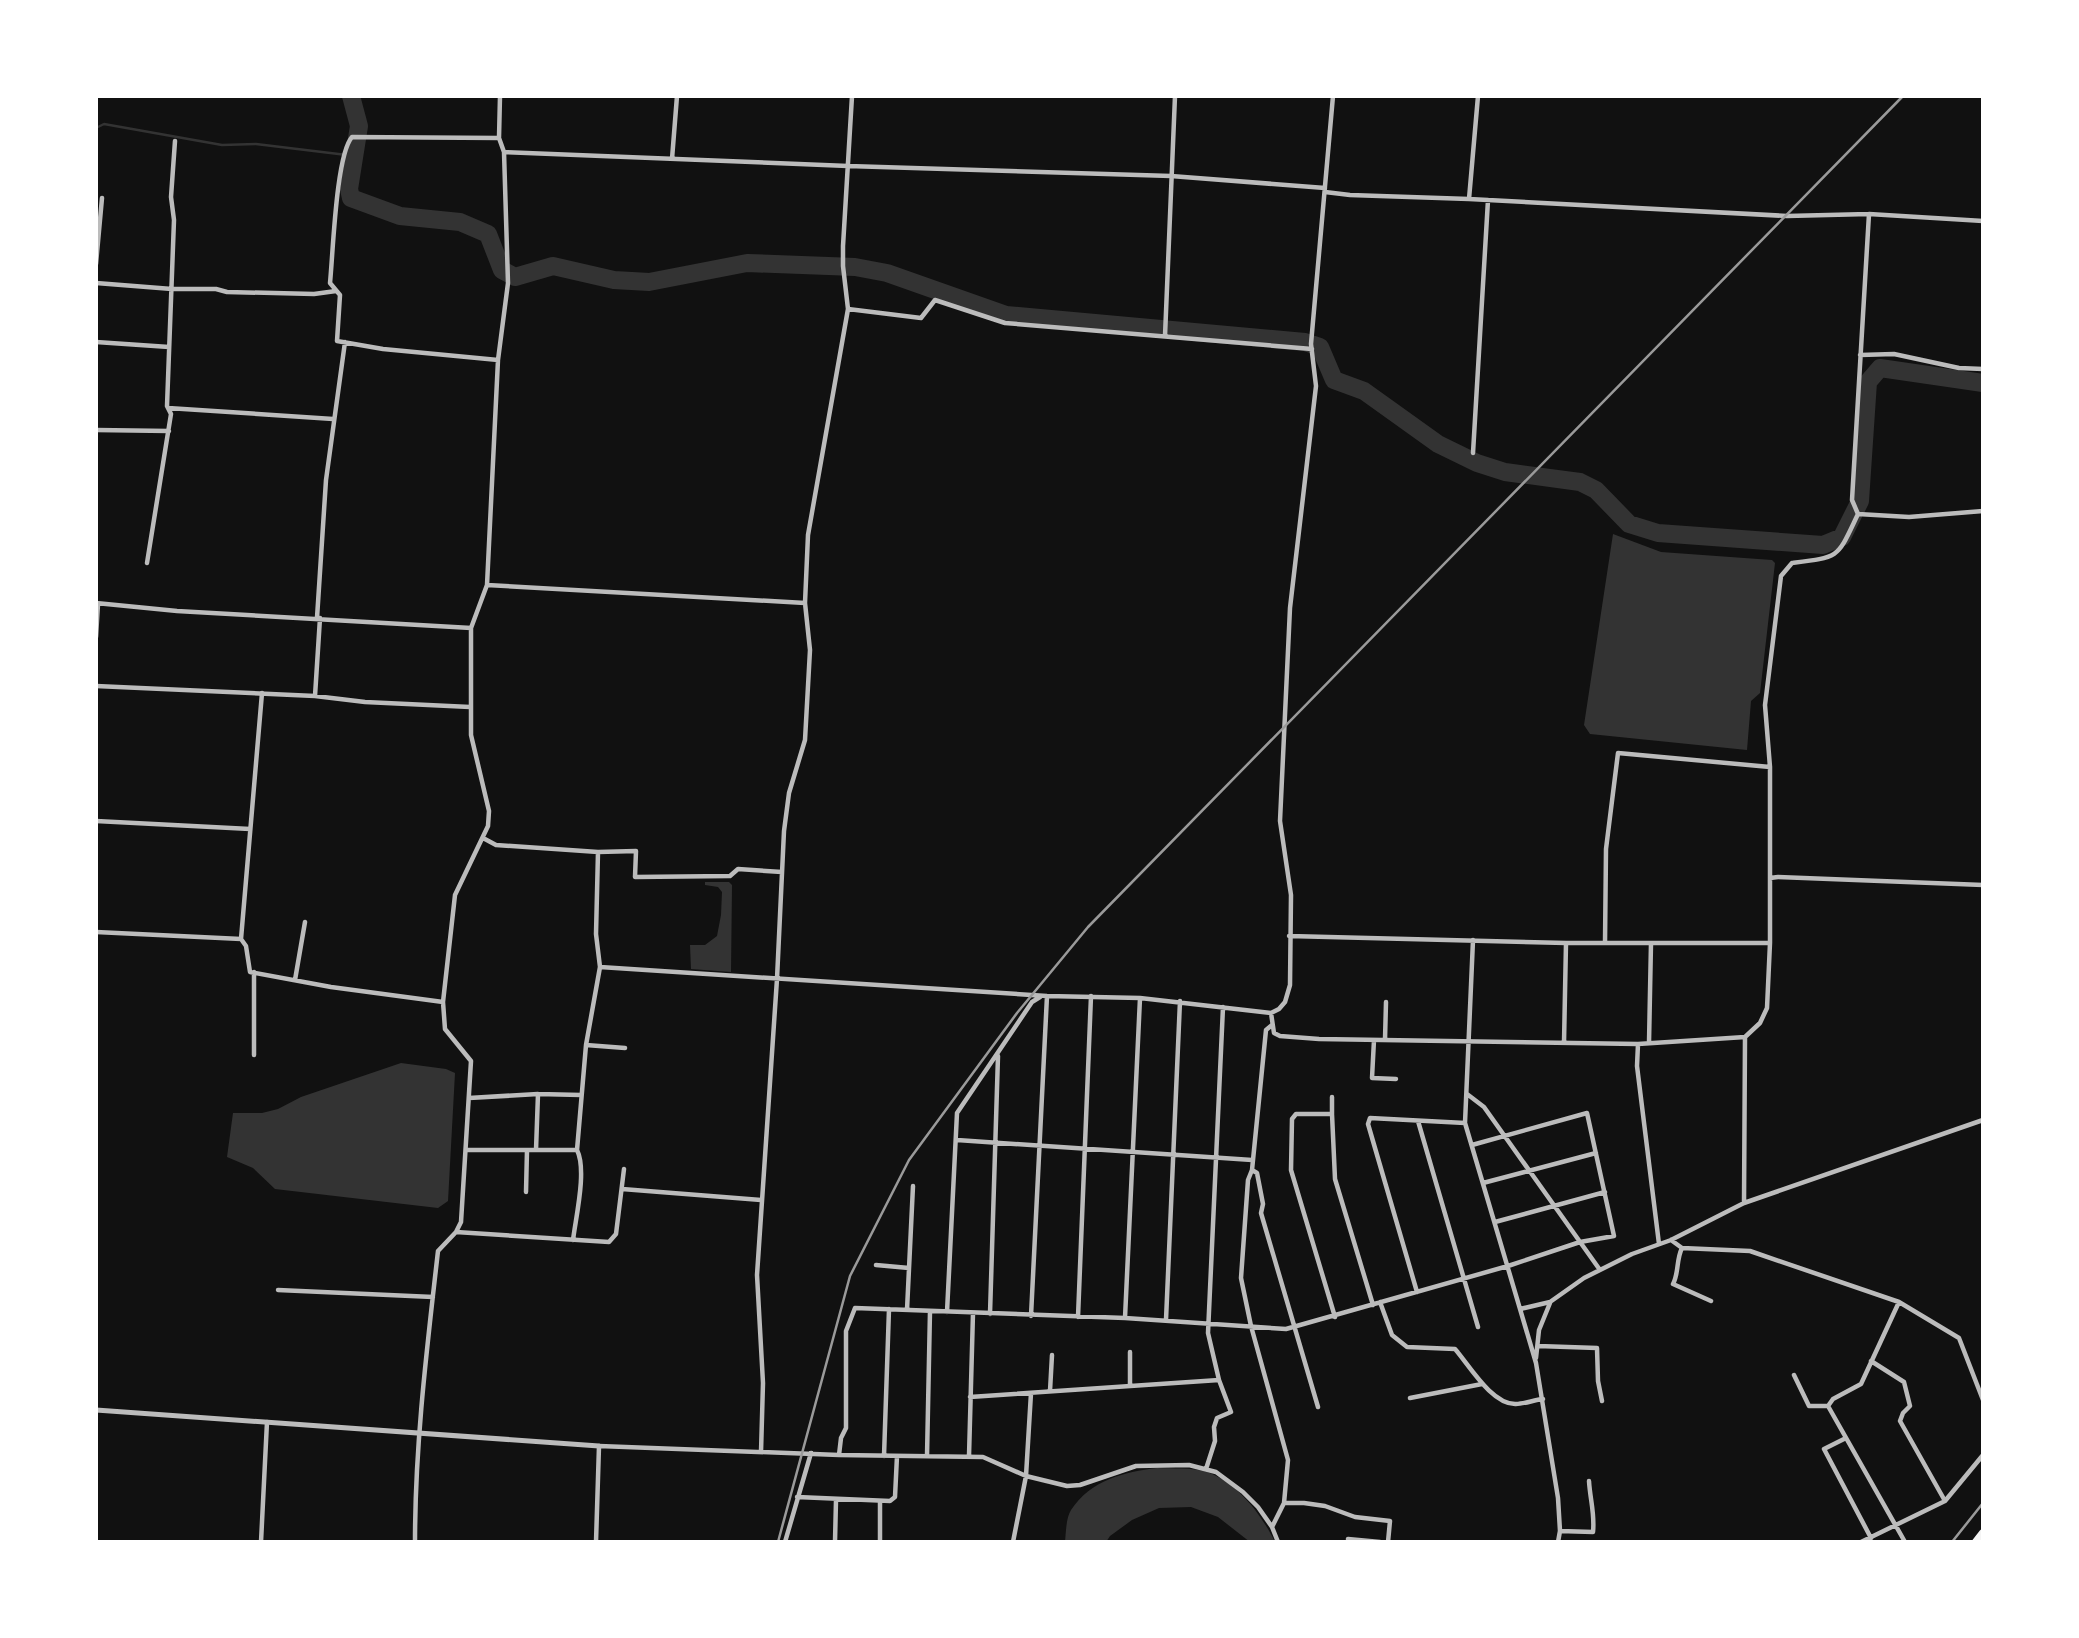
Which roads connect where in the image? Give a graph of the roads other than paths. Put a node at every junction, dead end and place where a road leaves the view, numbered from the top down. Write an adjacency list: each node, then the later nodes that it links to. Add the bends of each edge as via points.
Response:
1 (500, 96): 7 (street)
2 (677, 96): 10 (street)
3 (852, 96): 11 (street)
4 (1175, 96): 12 (street)
5 (1333, 96): 13 (street)
6 (1478, 96): 15 (street)
7 (499, 138): 9 (street); 23 (street, via 352,137 346,144 338,195 330,283)
8 (175, 142): 22 (street)
9 (504, 152): 10 (street); 31 (street, via 508,283)
10 (672, 159): 11 (street)
11 (848, 166): 12 (street); 24 (street, via 843,246)
12 (1171, 176): 13 (street); 25 (street)
13 (1325, 190): 15 (street); 29 (street)
14 (102, 198): 18 (street)
15 (1469, 199): 16 (street)
16 (1488, 200): 17 (street, via 1787,216); 37 (street)
17 (1869, 214): 19 (street); 30 (street)
18 (98, 221): 20 (street)
19 (1983, 221)
20 (96, 264)
21 (96, 283): 22 (street)
22 (172, 289): 23 (street); 28 (street)
23 (337, 291): 27 (street, via 337,341)
24 (848, 309): 25 (street, via 921,318 935,300 1005,323); 43 (street, via 807,535)
25 (1165, 336): 29 (street)
26 (96, 342): 28 (street)
27 (345, 342): 31 (street); 34 (street)
28 (169, 347): 33 (street)
29 (1312, 349): 61 (street, via 1316,387 1290,608 1280,821 1291,895)
30 (1860, 355): 32 (street, via 1894,354); 39 (street, via 1852,500)
31 (498, 360): 41 (street)
32 (1983, 369)
33 (168, 408): 34 (street); 36 (street)
34 (333, 419): 44 (street)
35 (96, 430): 36 (street)
36 (169, 431): 40 (street)
37 (1473, 453)
38 (1983, 511): 39 (street, via 1909,517)
39 (1858, 514): 51 (street, via 1842,547 1830,559 1792,563 1782,576 1765,705)
40 (148, 563)
41 (487, 585): 43 (street); 45 (street)
42 (97, 603): 44 (street); 46 (street)
43 (805, 603): 56 (street, via 810,650 805,740 789,793)
44 (318, 618): 45 (street); 49 (street)
45 (471, 628): 50 (street)
46 (96, 637)
47 (96, 686): 48 (street)
48 (262, 693): 49 (street); 53 (street)
49 (315, 696): 50 (street)
50 (470, 706): 54 (street, via 476,761 489,811)
51 (1770, 766): 57 (street); 65 (street, via 1618,753 1606,849)
52 (96, 821): 53 (street)
53 (250, 829): 62 (street)
54 (483, 838): 55 (street, via 496,845); 76 (street, via 455,895)
55 (598, 852): 56 (street, via 636,850 635,877 730,876 738,869); 68 (street)
56 (782, 872): 70 (street)
57 (1770, 878): 58 (street); 67 (street)
58 (1983, 885)
59 (305, 922): 71 (street)
60 (96, 932): 62 (street)
61 (1289, 936): 63 (street); 79 (street, via 1290,985 1285,1002)
62 (242, 939): 69 (street, via 250,972)
63 (1473, 940): 64 (street); 84 (street)
64 (1566, 943): 65 (street); 85 (street)
65 (1605, 943): 66 (street)
66 (1651, 943): 67 (street); 86 (street)
67 (1770, 943): 81 (street, via 1767,1008)
68 (600, 967): 70 (street); 88 (street)
69 (254, 972): 71 (street); 91 (street)
70 (777, 979): 72 (street); 125 (street)
71 (295, 980): 76 (street)
72 (1044, 996): 73 (street); 90 (street, via 1032,1002); 106 (street)
73 (1091, 996): 74 (street); 111 (street)
74 (1140, 998): 75 (street); 112 (street)
75 (1180, 1001): 78 (street); 114 (street)
76 (443, 1002): 97 (street, via 445,1029 471,1061)
77 (1386, 1002): 83 (street)
78 (1223, 1007): 79 (street); 115 (street)
79 (1272, 1013): 80 (street)
80 (1272, 1025): 82 (street, via 1280,1036); 116 (street, via 1266,1030)
81 (1745, 1037): 86 (street); 126 (street)
82 (1374, 1040): 83 (street); 92 (street, via 1372,1078)
83 (1385, 1040): 84 (street)
84 (1469, 1041): 85 (street); 93 (street)
85 (1564, 1043): 87 (street)
86 (1649, 1043): 87 (street)
87 (1639, 1044): 133 (street, via 1637,1066)
88 (586, 1045): 89 (street); 95 (street)
89 (625, 1048)
90 (998, 1053): 103 (street, via 957,1113); 104 (street)
91 (254, 1055)
92 (1396, 1079)
93 (1466, 1093): 101 (street); 102 (street, via 1485,1107)
94 (538, 1094): 95 (street); 97 (street); 109 (street)
95 (581, 1095): 110 (street)
96 (1332, 1097): 98 (street)
97 (469, 1098): 107 (street)
98 (1332, 1114): 147 (street, via 1335,1179); 157 (street, via 1296,1114 1292,1119 1291,1170)
99 (1983, 1120): 126 (street)
100 (1418, 1121): 101 (street); 139 (street); 141 (street, via 1370,1118 1368,1124)
101 (1465, 1123): 105 (street)
102 (1505, 1136): 105 (street); 113 (street, via 1587,1113); 119 (street)
103 (957, 1140): 104 (street); 152 (street)
104 (996, 1144): 106 (street); 154 (street)
105 (1472, 1145): 120 (street)
106 (1038, 1147): 111 (street); 155 (street)
107 (466, 1150): 108 (street); 129 (street, via 461,1222)
108 (527, 1150): 109 (street); 123 (street)
109 (537, 1150): 110 (street)
110 (577, 1150): 130 (street, via 581,1157)
111 (1085, 1150): 112 (street); 156 (street)
112 (1133, 1151): 114 (street); 158 (street)
113 (1596, 1153): 119 (street); 124 (street)
114 (1172, 1154): 115 (street); 159 (street)
115 (1216, 1157): 116 (street); 160 (street)
116 (1252, 1160): 118 (street)
117 (624, 1169): 122 (street)
118 (1252, 1170): 161 (street, via 1241,1278); 162 (street)
119 (1531, 1171): 120 (street); 127 (street)
120 (1483, 1183): 128 (street)
121 (913, 1186): 137 (street)
122 (622, 1189): 125 (street); 130 (street, via 616,1234 609,1242)
123 (526, 1192)
124 (1605, 1192): 127 (street); 132 (street, via 1614,1236)
125 (761, 1200): 187 (street, via 757,1275 763,1383)
126 (1744, 1203): 131 (street)
127 (1556, 1206): 128 (street); 132 (street)
128 (1495, 1222): 136 (street)
129 (456, 1233): 130 (street); 142 (street, via 438,1251)
130 (573, 1240)
131 (1671, 1240): 133 (street); 134 (street)
132 (1580, 1242): 136 (street); 138 (street)
133 (1659, 1244): 138 (street)
134 (1682, 1248): 143 (street, via 1673,1284); 146 (street, via 1749,1251)
135 (876, 1265): 137 (street)
136 (1508, 1266): 139 (street); 149 (street)
137 (909, 1268): 150 (street)
138 (1600, 1270): 145 (street)
139 (1464, 1279): 141 (street); 163 (street)
140 (278, 1290): 142 (street)
141 (1417, 1292): 144 (street)
142 (433, 1297): 184 (street)
143 (1711, 1301)
144 (1380, 1302): 147 (street); 171 (street, via 1392,1335 1407,1347 1455,1349)
145 (1550, 1302): 149 (street); 164 (street, via 1542,1317)
146 (1899, 1302): 167 (street); 178 (street, via 1959,1338)
147 (1373, 1305): 157 (street)
148 (889, 1309): 150 (street); 189 (street, via 855,1308 846,1331 846,1428); 191 (street)
149 (1520, 1309): 168 (street)
150 (907, 1310): 151 (street)
151 (930, 1311): 152 (street); 192 (street)
152 (947, 1312): 153 (street)
153 (973, 1313): 154 (street); 175 (street)
154 (990, 1314): 155 (street)
155 (1031, 1316): 156 (street)
156 (1078, 1317): 158 (street)
157 (1335, 1317): 162 (street)
158 (1125, 1318): 159 (street)
159 (1166, 1320): 160 (street)
160 (1208, 1322): 161 (street); 170 (street)
161 (1251, 1326): 162 (street); 202 (street, via 1288,1460)
162 (1295, 1327): 181 (street)
163 (1478, 1327)
164 (1538, 1346): 168 (street); 179 (street, via 1597,1348)
165 (1130, 1352): 172 (street)
166 (1052, 1355): 173 (street)
167 (1871, 1361): 180 (street, via 1860,1384); 200 (street, via 1904,1382 1910,1406 1900,1422)
168 (1536, 1363): 177 (street)
169 (1794, 1375): 180 (street, via 1809,1406)
170 (1219, 1380): 172 (street); 195 (street, via 1231,1412 1217,1418)
171 (1482, 1384): 176 (street); 177 (street, via 1513,1405)
172 (1130, 1385): 173 (street)
173 (1050, 1391): 174 (street)
174 (1031, 1393): 175 (street); 196 (street)
175 (970, 1397): 193 (street)
176 (1410, 1398)
177 (1543, 1399): 205 (street)
178 (1983, 1400)
179 (1602, 1401)
180 (1828, 1406): 185 (street)
181 (1318, 1407)
182 (96, 1410): 183 (street)
183 (267, 1422): 184 (street); 210 (street)
184 (418, 1433): 186 (street); 211 (street)
185 (1846, 1438): 203 (street); 208 (street, via 1824,1449)
186 (599, 1446): 187 (street); 212 (street)
187 (761, 1452): 188 (street)
188 (811, 1453): 189 (street); 198 (street)
189 (839, 1455): 191 (street)
190 (1983, 1455): 200 (street)
191 (884, 1456): 194 (street)
192 (927, 1456): 193 (street); 194 (street)
193 (969, 1456): 196 (street, via 983,1457)
194 (897, 1457): 201 (street, via 895,1497)
195 (1206, 1469): 196 (street, via 1136,1466 1067,1486); 204 (street, via 1243,1492)
196 (1026, 1476): 216 (street)
197 (1589, 1481): 206 (street)
198 (797, 1497): 199 (street); 213 (street)
199 (836, 1500): 201 (street); 214 (street)
200 (1945, 1500): 203 (street)
201 (880, 1501): 215 (street)
202 (1284, 1503): 204 (street); 219 (street, via 1325,1506 1354,1517 1390,1521)
203 (1896, 1526): 208 (street); 223 (street)
204 (1272, 1527): 217 (street)
205 (1560, 1531): 206 (street); 220 (street)
206 (1593, 1532): 221 (street)
207 (1983, 1533): 224 (highway)
208 (1871, 1538): 222 (street)
209 (1348, 1539): 218 (street)
210 (261, 1542)
211 (415, 1542)
212 (596, 1542)
213 (785, 1542)
214 (835, 1542)
215 (880, 1542)
216 (1013, 1542)
217 (1278, 1542)
218 (1380, 1542)
219 (1388, 1542)
220 (1558, 1542)
221 (1592, 1542)
222 (1861, 1542)
223 (1905, 1542)
224 (1976, 1542)

